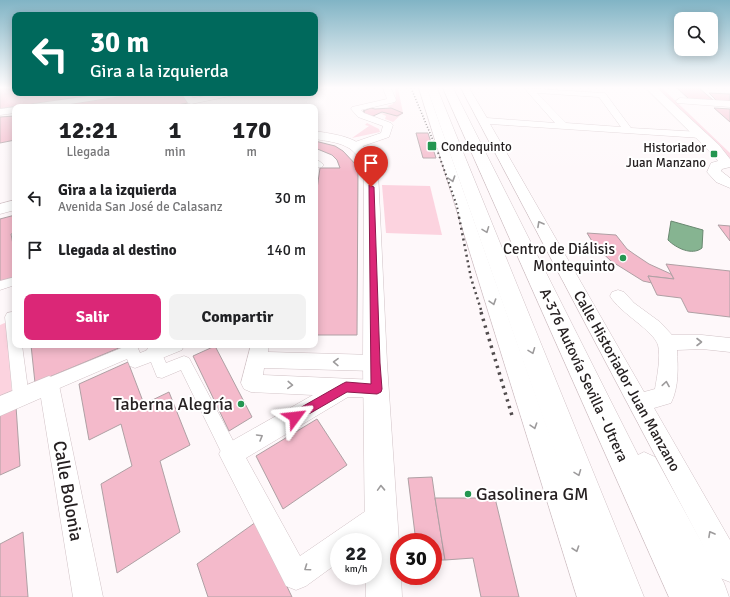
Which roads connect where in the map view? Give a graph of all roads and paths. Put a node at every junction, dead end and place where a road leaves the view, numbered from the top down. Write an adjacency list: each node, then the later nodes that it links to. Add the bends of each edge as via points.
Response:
1 (363, 116): 15 (street, via 388,125 385,135)
2 (431, 116): 46 (street, one-way to 46)
3 (466, 116): 47 (main road, one-way to 47)
4 (468, 116): 33 (main road, A-376 Autovía Sevilla - Utrera)
5 (470, 116): 37 (street, Calle Historiador Juan Manzano, one-way to 5)
6 (526, 116): 11 (street)
7 (554, 116): 11 (street)
8 (618, 116): 12 (street)
9 (681, 116): 14 (street)
10 (692, 116): 16 (street)
11 (563, 126): 12 (street)
12 (629, 131): 14 (street)
13 (318, 135): 15 (street)
14 (701, 135): 16 (street)
15 (356, 145): 31 (street, via 369,160 370,171)
16 (729, 158): 17 (street, via 716,166 714,172 721,180)
17 (730, 184)
18 (12, 206): 19 (street)
19 (0, 209)
20 (12, 282): 21 (street)
21 (0, 286)
22 (618, 296): 25 (street, via 654,327)
23 (9, 318): 24 (street)
24 (12, 331)
25 (667, 343): 26 (street, one-way to 26, via 702,342); 37 (street, one-way to 25, via 664,396 668,368)
26 (730, 345)
27 (15, 348): 36 (street)
28 (168, 348): 30 (street)
29 (258, 352): 31 (street, one-way to 29); 34 (street, one-way to 34, via 251,383)
30 (155, 354): 32 (street, via 135,362 132,350); 39 (street, via 162,372 184,362)
31 (375, 363): 35 (street)
32 (49, 385): 36 (street); 44 (street, Calle Bolonia)
33 (590, 386): 48 (main road, A-376 Autovía Sevilla - Utrera); 49 (main road, via 646,473)
34 (346, 387): 35 (street); 39 (street, one-way to 34)
35 (377, 389): 40 (street, one-way to 35)
36 (21, 397): 38 (street)
37 (639, 403): 43 (street, Calle Historiador Juan Manzano, one-way to 37)
38 (0, 406)
39 (231, 454): 42 (street, one-way to 39, via 296,576)
40 (382, 515): 41 (street); 45 (street)
41 (357, 533)
42 (330, 551)
43 (730, 568)
44 (88, 597)
45 (384, 597)
46 (592, 597)
47 (625, 597)
48 (689, 597)
49 (710, 597)

